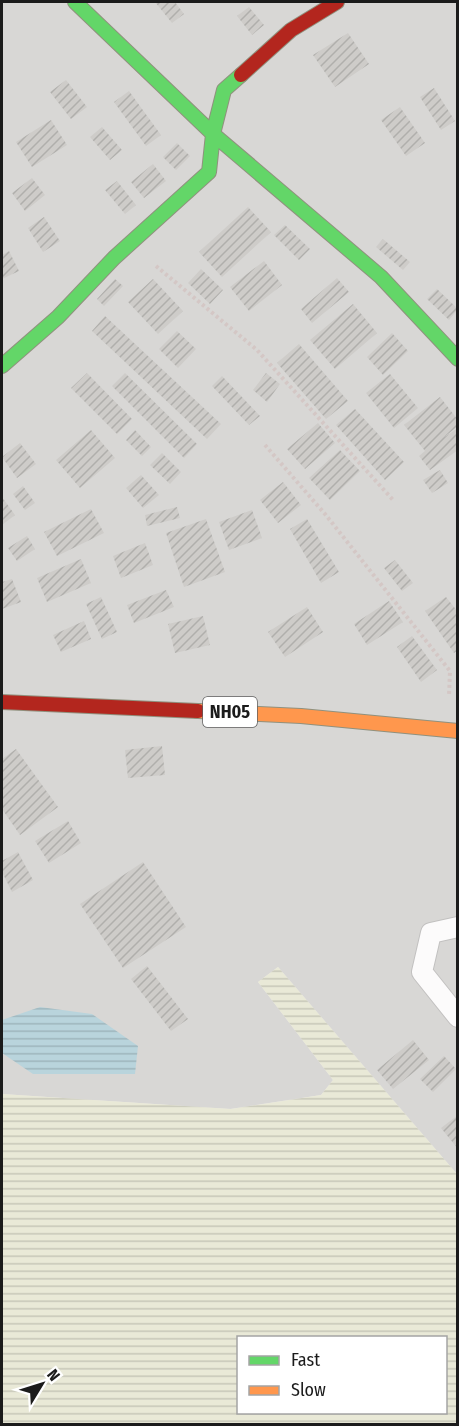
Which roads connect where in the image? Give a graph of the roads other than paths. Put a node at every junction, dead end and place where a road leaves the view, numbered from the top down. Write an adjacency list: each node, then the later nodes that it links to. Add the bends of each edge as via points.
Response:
1 (75, 2): 3 (street)
2 (337, 2): 3 (street, via 291,30 224,90)
3 (213, 134): 4 (street, via 381,277); 5 (street, via 209,172)
4 (458, 359)
5 (2, 366)
6 (2, 702): 7 (street, NH05, via 301,716)
7 (453, 731)
8 (458, 927): 9 (lane, via 431,933 422,972)
9 (458, 1017)

